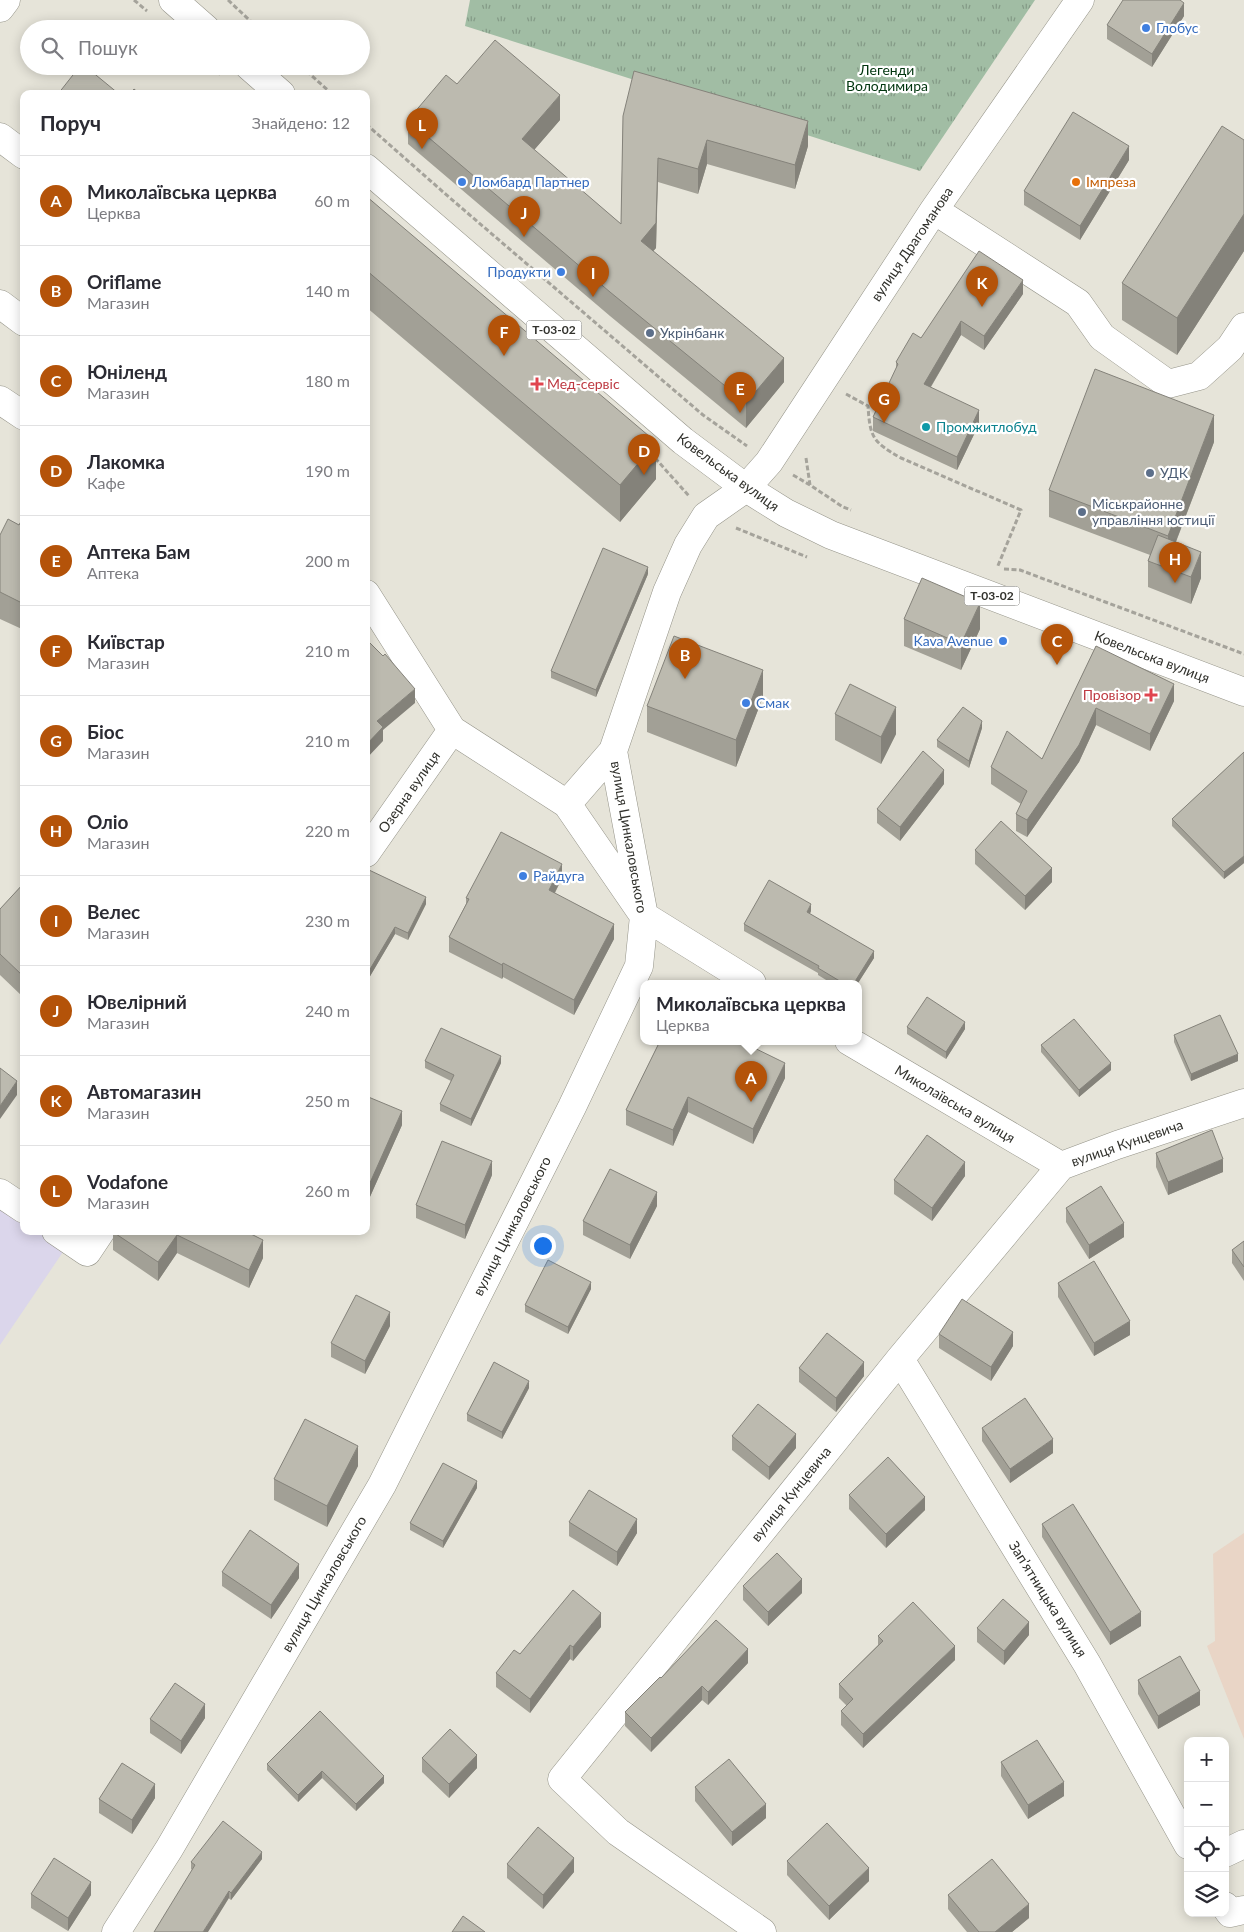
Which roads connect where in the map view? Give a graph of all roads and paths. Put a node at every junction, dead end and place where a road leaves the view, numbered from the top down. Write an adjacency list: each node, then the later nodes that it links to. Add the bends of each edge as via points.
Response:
1 (6, 0): 5 (street)
2 (173, 0): 6 (street)
3 (228, 0): 7 (path)
4 (1080, 0): 16 (street, вулиця Драгоманова)
5 (0, 8)
6 (196, 20)
7 (249, 20)
8 (259, 75): 10 (street)
9 (311, 75): 11 (path)
10 (276, 90)
11 (328, 90)
12 (370, 128): 24 (path, via 703,416)
13 (0, 137): 14 (street)
14 (20, 152)
15 (370, 171): 26 (street, Ковельська вулиця / Т-03-02, via 683,441)
16 (934, 210): 19 (street, via 1078,303 1102,337 1168,384 1199,376 1230,348); 24 (street, вулиця Драгоманова)
17 (0, 304): 18 (street)
18 (20, 319)
19 (1244, 327)
20 (841, 391): 29 (path, via 868,406 872,436 882,447 1021,510)
21 (0, 400): 22 (street)
22 (20, 413)
23 (807, 451): 25 (path, via 805,460)
24 (769, 462): 25 (path); 26 (street, вулиця Драгоманова)
25 (810, 485): 27 (path)
26 (746, 488): 32 (street, Ковельська вулиця / Т-03-02, via 786,513 832,535); 34 (street, вулиця Цинкаловського, via 706,516 688,545 667,592)
27 (852, 510)
28 (988, 565): 29 (path)
29 (997, 568): 31 (path, via 1020,570)
30 (370, 600): 33 (street)
31 (1244, 654)
32 (1244, 692)
33 (452, 730): 35 (street); 36 (street, Озерна вулиця)
34 (613, 751): 35 (street); 37 (street, вулиця Цинкаловського)
35 (567, 804): 37 (street)
36 (370, 847)
37 (644, 916): 38 (street); 52 (street, вулиця Цинкаловського, via 639,966 572,1107 382,1485 169,1849)
38 (747, 980)
39 (856, 1045): 41 (street, Миколаївська вулиця)
40 (1244, 1103): 41 (street, вулиця Кунцевича)
41 (1062, 1166): 46 (street, вулиця Кунцевича)
42 (0, 1193): 43 (street)
43 (20, 1206)
44 (62, 1235): 45 (street, via 87,1252)
45 (98, 1235)
46 (900, 1359): 47 (street, Запʼятницька вулиця, via 1087,1664); 53 (street, вулиця Кунцевича, via 562,1779 618,1832)
47 (1184, 1838)
48 (1244, 1844): 49 (street)
49 (1229, 1851)
50 (1244, 1910): 51 (street)
51 (1229, 1912)
52 (116, 1932)
53 (762, 1932)

